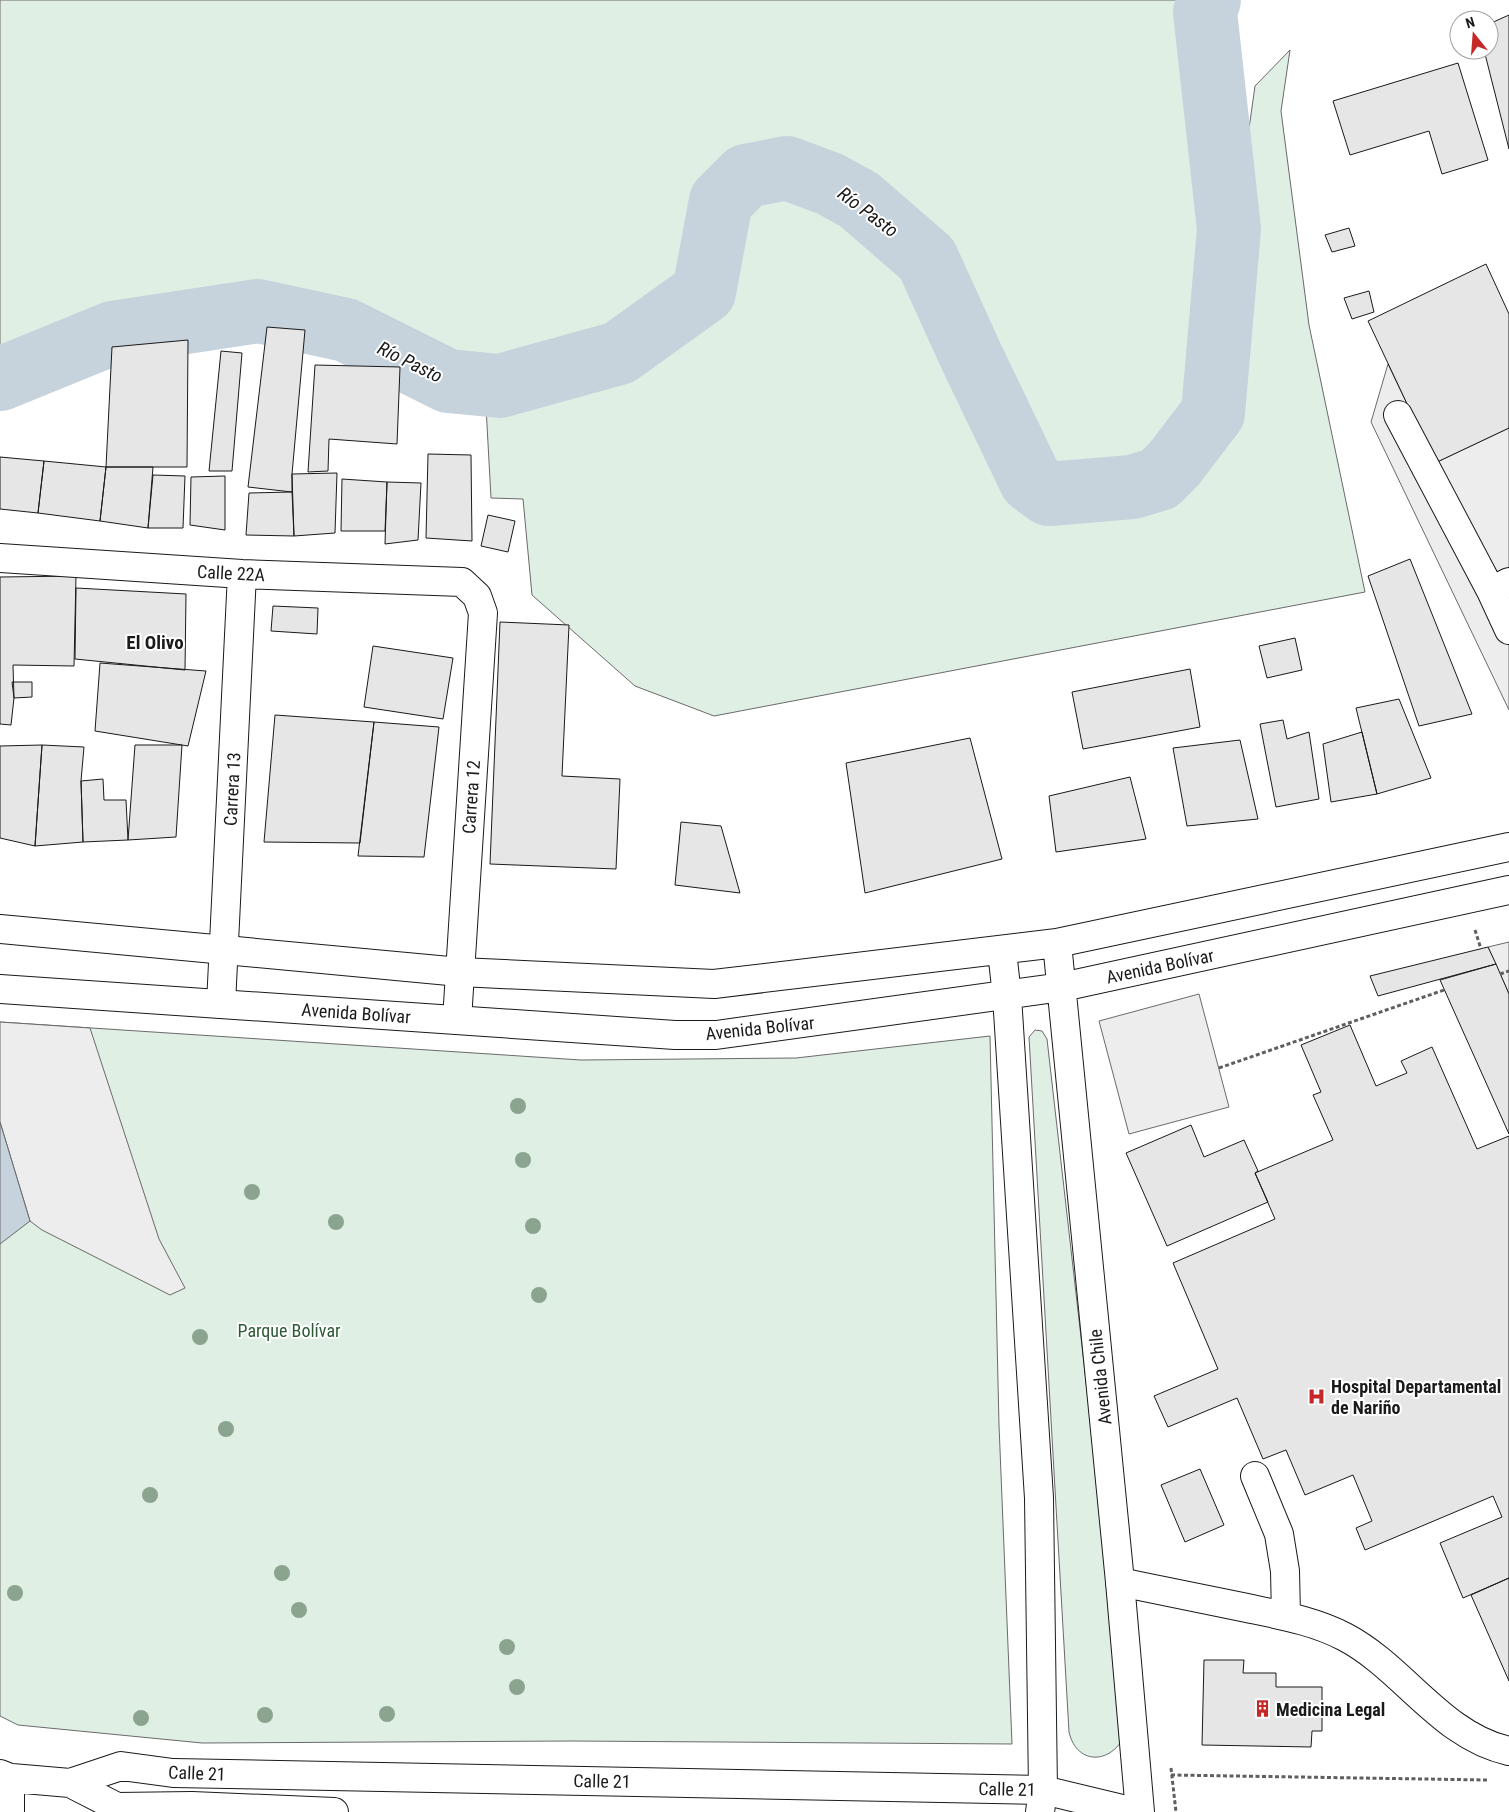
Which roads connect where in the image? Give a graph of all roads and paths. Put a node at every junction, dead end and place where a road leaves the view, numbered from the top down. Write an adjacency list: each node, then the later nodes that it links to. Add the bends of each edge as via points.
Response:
1 (1398, 415): 5 (main road)
2 (0, 558): 3 (main road, Calle 22A)
3 (242, 574): 4 (main road, Calle 22A); 13 (main road, Carrera 13)
4 (462, 582): 16 (main road, Carrera 12, via 477,596 483,613)
5 (1500, 586): 6 (main road)
6 (1509, 630)
7 (1509, 847): 11 (main road)
8 (1509, 890): 18 (main road, Avenida Bolívar)
9 (1483, 928): 12 (path, via 1474,930)
10 (0, 929): 13 (main road)
11 (1057, 943): 14 (main road); 18 (main road, Avenida Chile)
12 (1481, 949)
13 (225, 951): 16 (main road); 22 (main road, Carrera 13)
14 (1002, 951): 16 (main road, via 714,984); 21 (main road)
15 (1509, 971): 17 (path)
16 (460, 972): 23 (main road, Carrera 12)
17 (1500, 974)
18 (1062, 987): 21 (main road, Avenida Bolívar); 26 (main road, Avenida Chile)
19 (0, 989): 22 (main road, Avenida Bolívar)
20 (1444, 990): 24 (path)
21 (1007, 996): 23 (main road, Avenida Bolívar, via 716,1035); 35 (main road, via 1039,1498)
22 (221, 1004): 23 (main road, Avenida Bolívar)
23 (457, 1020)
24 (1219, 1068)
25 (1255, 1476): 27 (main road, via 1279,1534 1285,1571)
26 (1120, 1582): 27 (main road); 30 (main road, Avenida Chile)
27 (1286, 1616): 28 (main road, via 1325,1628 1361,1646 1456,1726 1478,1740)
28 (1509, 1751)
29 (1171, 1765): 31 (path)
30 (1138, 1774): 31 (path); 39 (main road, Avenida Chile)
31 (1172, 1775): 33 (path); 40 (path)
32 (3, 1776): 34 (main road, Calle 21); 36 (main road)
33 (1489, 1780)
34 (70, 1783): 35 (main road, Calle 21, via 121,1766 173,1773); 37 (main road, Calle 21, via 117,1807 192,1806)
35 (1042, 1801): 38 (main road, Calle 21)
36 (10, 1812)
37 (334, 1812)
38 (1135, 1812)
39 (1140, 1812)
40 (1176, 1812)

